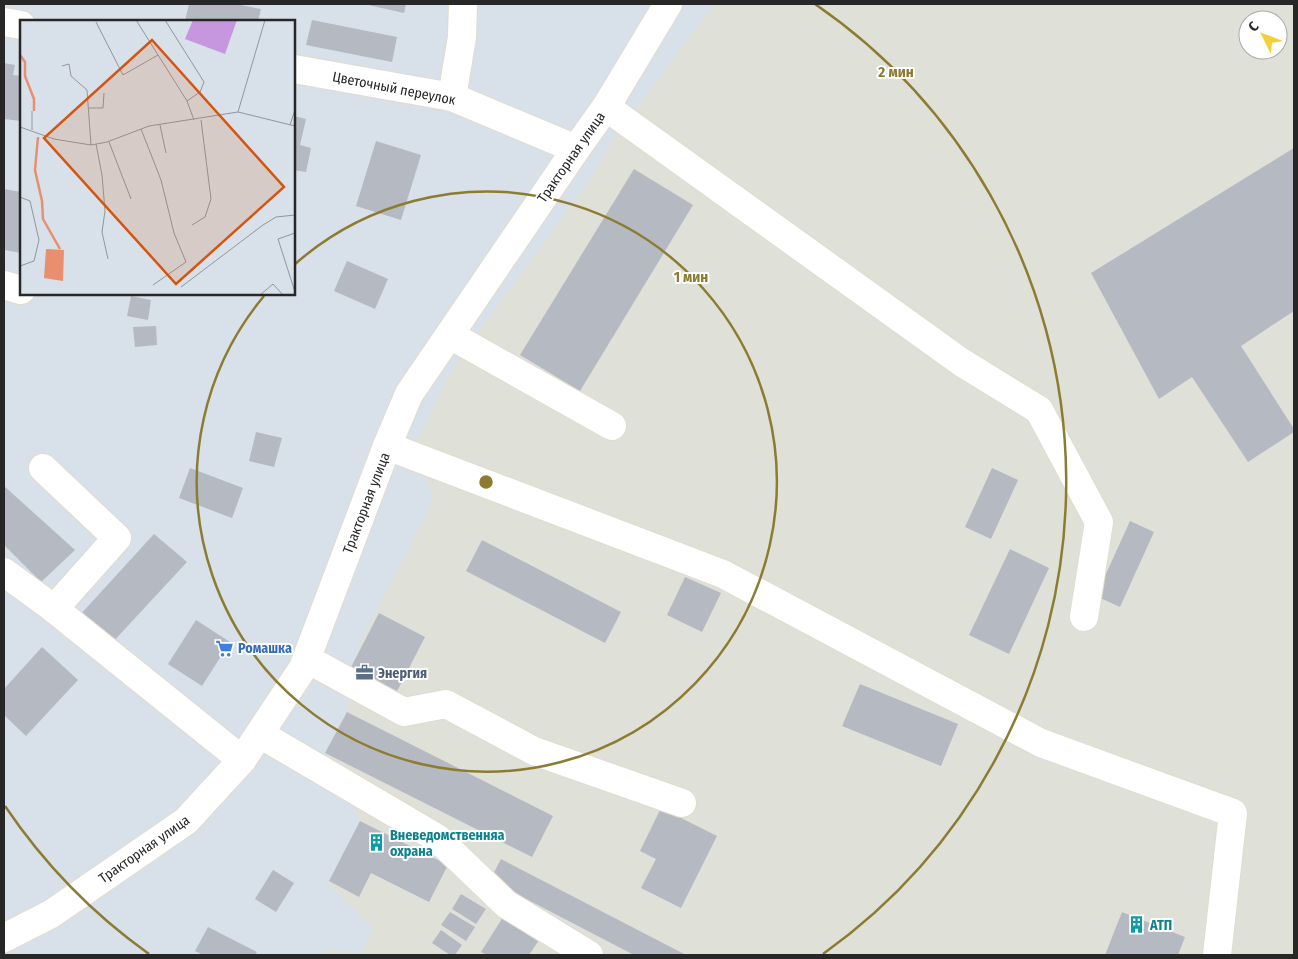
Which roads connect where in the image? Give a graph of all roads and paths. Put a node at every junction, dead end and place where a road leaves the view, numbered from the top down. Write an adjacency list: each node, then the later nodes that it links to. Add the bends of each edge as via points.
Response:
1 (463, 4): 6 (street, via 462,38)
2 (668, 4): 7 (street, Тракторная улица)
3 (4, 22): 4 (street)
4 (20, 25)
5 (295, 70): 6 (street, Цветочный переулок)
6 (452, 97): 8 (street, Цветочный переулок)
7 (606, 107): 8 (street, Тракторная улица); 17 (street, via 961,362 1039,410 1099,522)
8 (576, 149): 11 (street, Тракторная улица)
9 (4, 285): 10 (street)
10 (20, 290)
11 (450, 335): 12 (street); 13 (street, Тракторная улица, via 409,394)
12 (612, 426)
13 (387, 446): 18 (street, Тракторная улица); 24 (street, via 723,574 1041,743 1233,813)
14 (43, 468): 16 (street, via 117,538)
15 (4, 572): 16 (street)
16 (52, 608): 20 (street)
17 (1084, 617)
18 (307, 659): 19 (street, Тракторная улица); 21 (street, via 404,712 446,704 534,751)
19 (260, 734): 20 (street, Тракторная улица); 23 (street, via 437,838 506,904)
20 (242, 760): 22 (street, Тракторная улица, via 186,821 51,914)
21 (682, 803)
22 (4, 938)
23 (589, 955)
24 (1217, 955)

